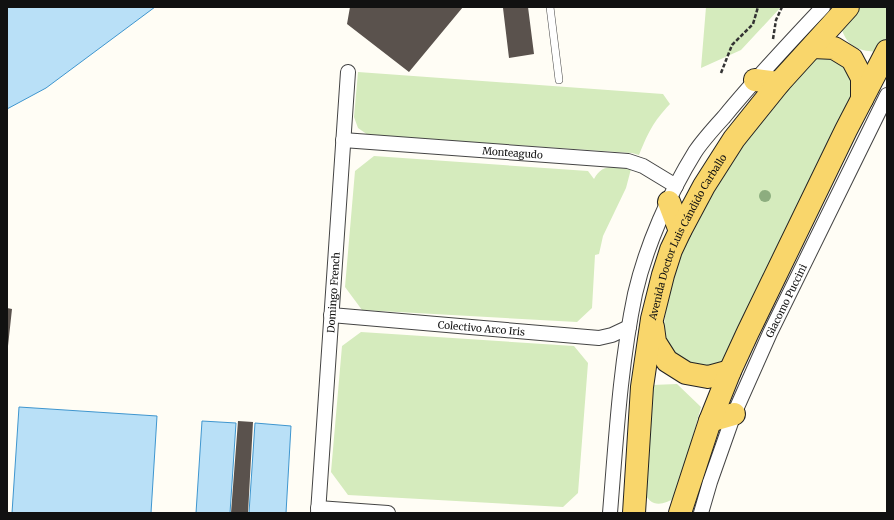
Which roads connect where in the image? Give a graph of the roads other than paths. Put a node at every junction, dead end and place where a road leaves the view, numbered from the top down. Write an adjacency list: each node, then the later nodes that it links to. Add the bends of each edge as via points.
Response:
1 (550, 7): 7 (lane)
2 (823, 7): 8 (street)
3 (848, 7): 4 (main road, Avenida Doctor Luis Cándido Carballo)
4 (812, 47): 9 (main road, Avenida Doctor Luis Cándido Carballo); 11 (main road, via 834,48 852,59 862,78)
5 (887, 51): 11 (main road)
6 (348, 72): 12 (street, Domingo French)
7 (559, 80)
8 (755, 80): 9 (main road); 13 (street, via 696,151)
9 (779, 83): 14 (main road, Avenida Doctor Luis Cándido Carballo, via 734,139 704,186)
10 (887, 95): 19 (street, Giacomo Puccini, via 770,333)
11 (862, 99): 18 (main road)
12 (343, 140): 13 (street, Monteagudo, via 628,161 643,166); 15 (street, Domingo French)
13 (672, 194): 14 (main road); 17 (street, via 646,257)
14 (680, 231): 16 (main road, Avenida Doctor Luis Cándido Carballo, via 663,274)
15 (331, 315): 17 (street, Colectivo Arco Iris, via 599,338); 21 (street, Domingo French)
16 (652, 319): 18 (main road, via 655,342 663,355 667,361 686,374 708,377); 24 (main road, Avenida Doctor Luis Cándido Carballo, via 642,387)
17 (629, 327): 23 (street, via 623,364)
18 (730, 371): 20 (main road)
19 (734, 414): 20 (main road); 26 (street, Giacomo Puccini)
20 (710, 421): 25 (main road)
21 (318, 511): 22 (street)
22 (388, 513)
23 (610, 513)
24 (634, 513)
25 (680, 513)
26 (701, 513)

